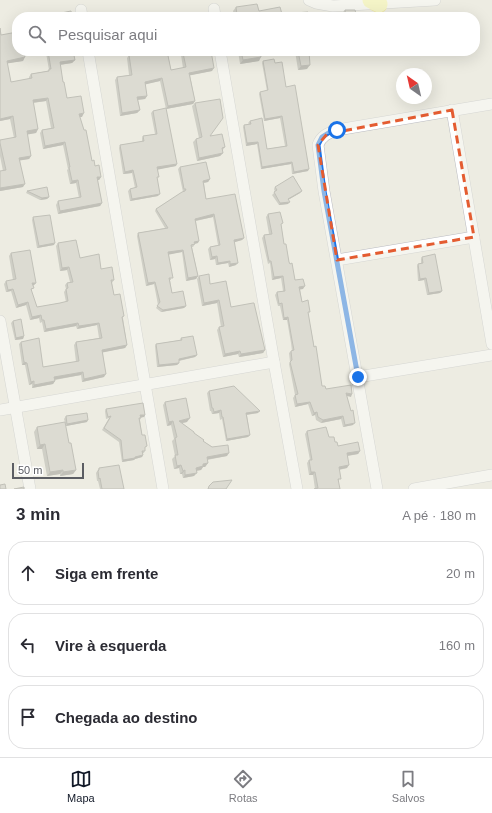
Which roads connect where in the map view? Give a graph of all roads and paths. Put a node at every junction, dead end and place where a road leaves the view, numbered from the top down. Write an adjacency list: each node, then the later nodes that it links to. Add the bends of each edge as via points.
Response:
1 (310, 0): 3 (street, via 333,6)
2 (435, 0): 3 (street)
3 (375, 2)
4 (89, 56): 15 (street)
5 (221, 56): 13 (street)
6 (492, 104): 7 (street)
7 (452, 110): 8 (street); 9 (street, via 337,130 319,141 324,191)
8 (474, 237): 9 (street); 11 (street)
9 (337, 260): 14 (street)
10 (0, 321): 16 (street)
11 (492, 344)
12 (492, 355): 14 (street)
13 (274, 362): 15 (street); 21 (street)
14 (358, 377): 22 (street)
15 (144, 386): 16 (street); 20 (street)
16 (15, 408): 17 (street); 19 (street)
17 (0, 410)
18 (492, 475): 23 (street)
19 (30, 489)
20 (163, 489)
21 (297, 489)
22 (378, 489)
23 (414, 489)

